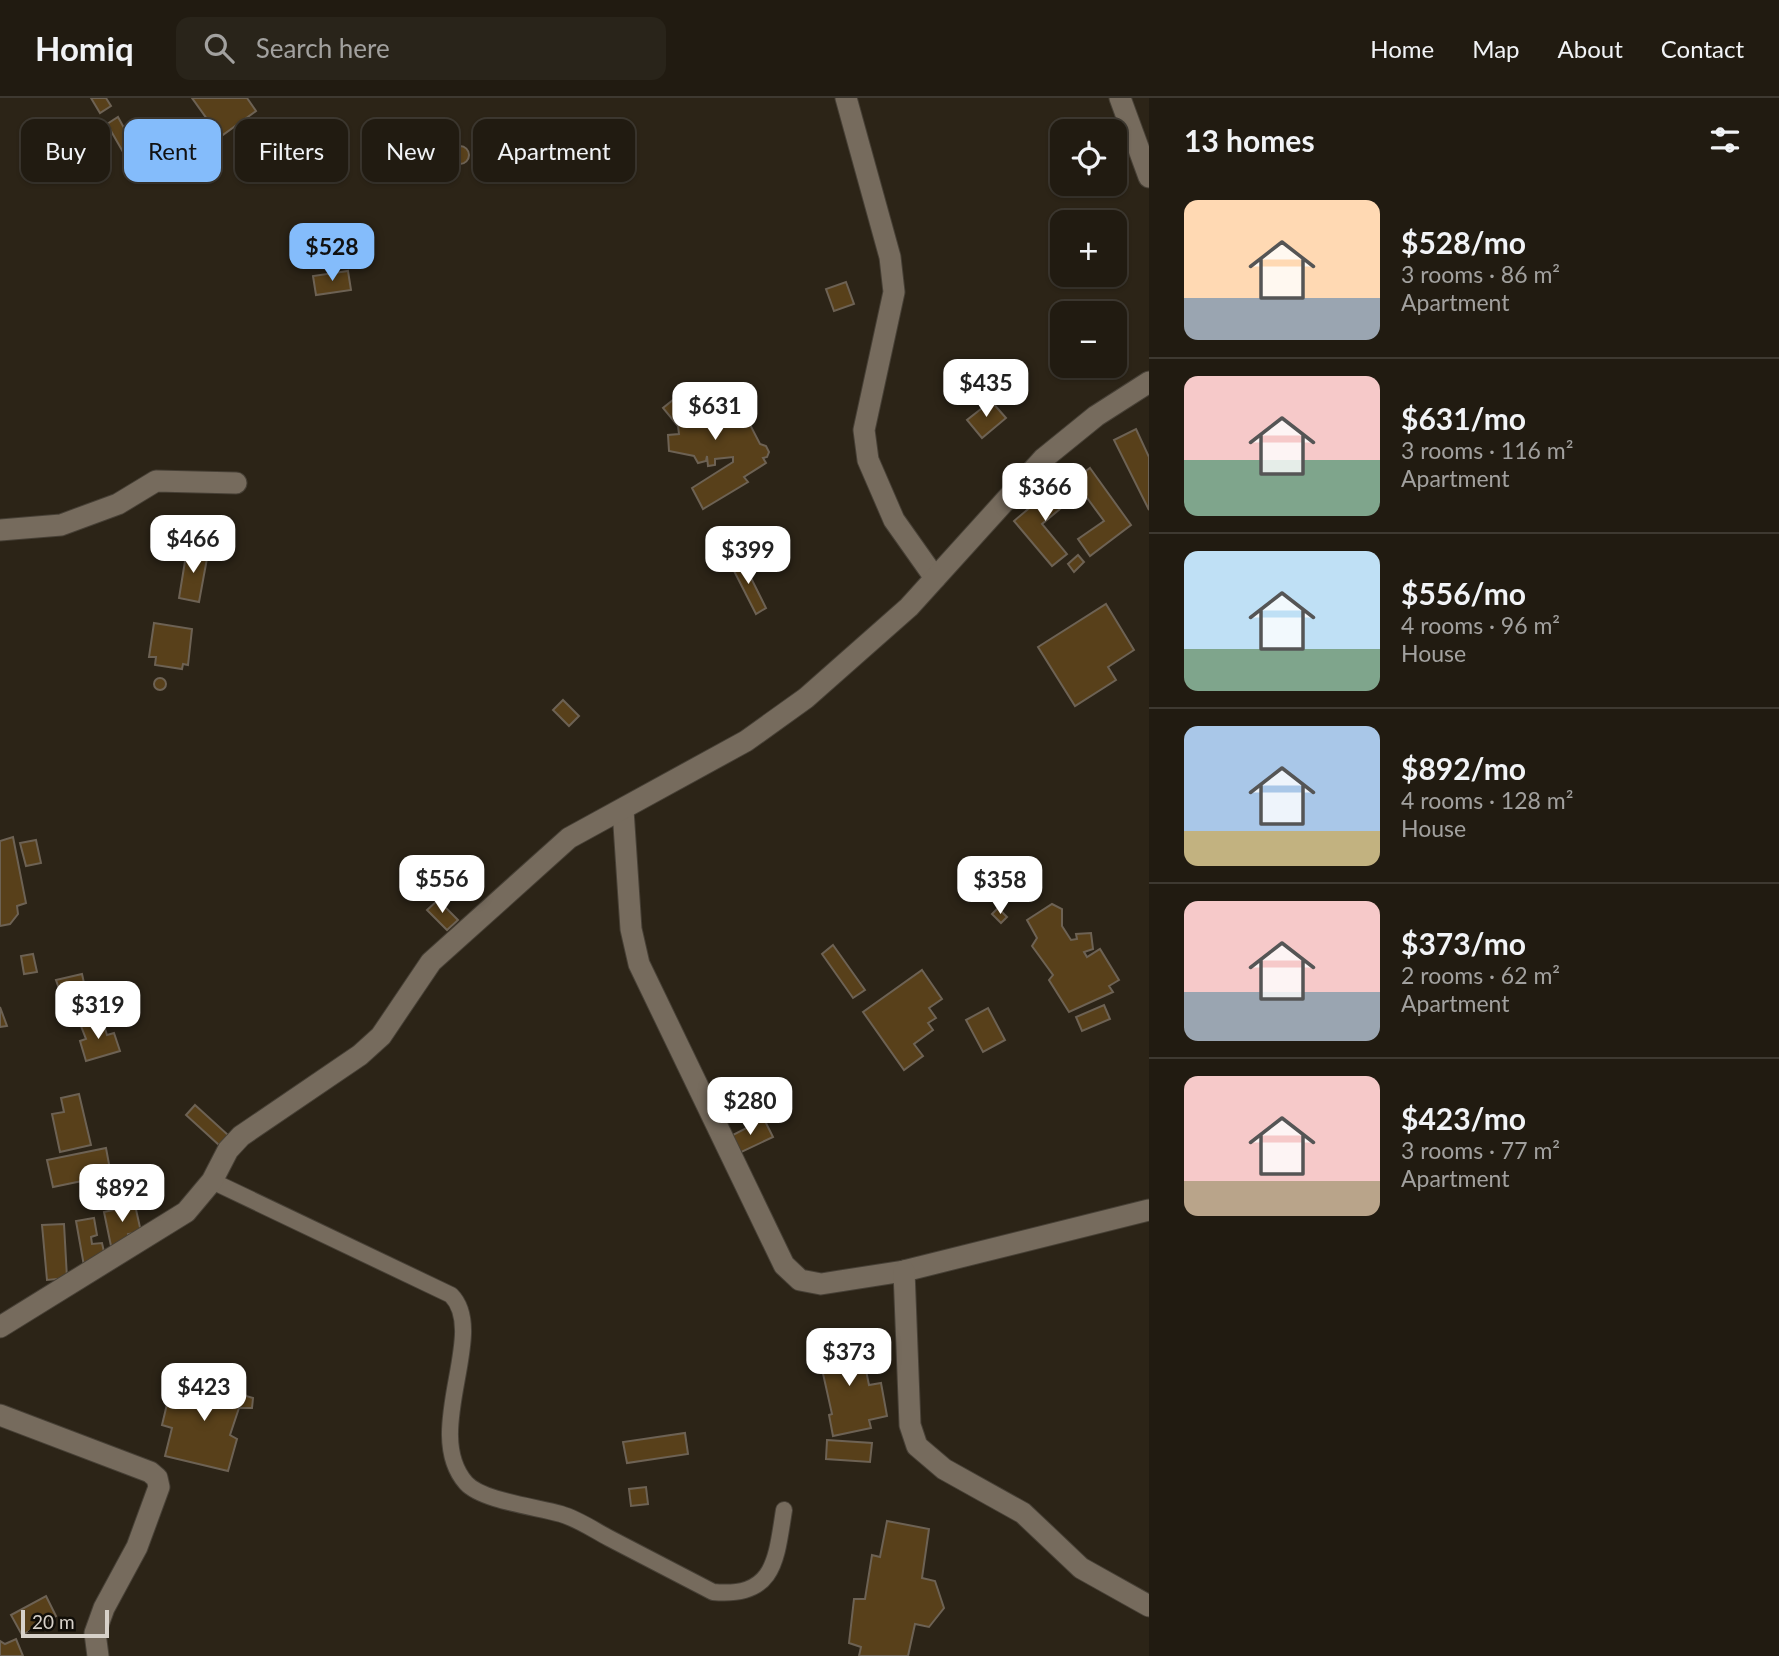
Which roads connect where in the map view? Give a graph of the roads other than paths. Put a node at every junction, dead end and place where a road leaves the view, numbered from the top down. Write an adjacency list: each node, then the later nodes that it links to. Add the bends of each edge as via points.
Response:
1 (846, 98): 7 (street, via 890,257 894,292 864,430 868,460 894,520)
2 (1120, 98): 3 (street)
3 (1149, 177)
4 (1149, 382): 7 (street, via 1096,416 1043,459)
5 (236, 484): 6 (street, via 156,481 118,504 61,525)
6 (0, 530)
7 (934, 578): 8 (street, via 909,607 806,698 746,741)
8 (623, 810): 9 (street, via 569,838 457,937 431,962 381,1036 241,1136); 11 (street, via 631,929 639,964 784,1265 800,1280 821,1284)
9 (212, 1181): 12 (street, via 186,1212); 14 (lane, via 393,1266 458,1302 462,1338 449,1433 453,1461 467,1485 565,1515 713,1592 736,1594 761,1584 775,1562)
10 (1149, 1210): 11 (street)
11 (904, 1271): 15 (street, via 910,1425 917,1446 944,1469 1039,1525 1081,1567)
12 (0, 1327)
13 (0, 1415): 16 (street, via 157,1478 159,1487 137,1547 95,1633)
14 (783, 1510)
15 (1149, 1606)
16 (98, 1656)

